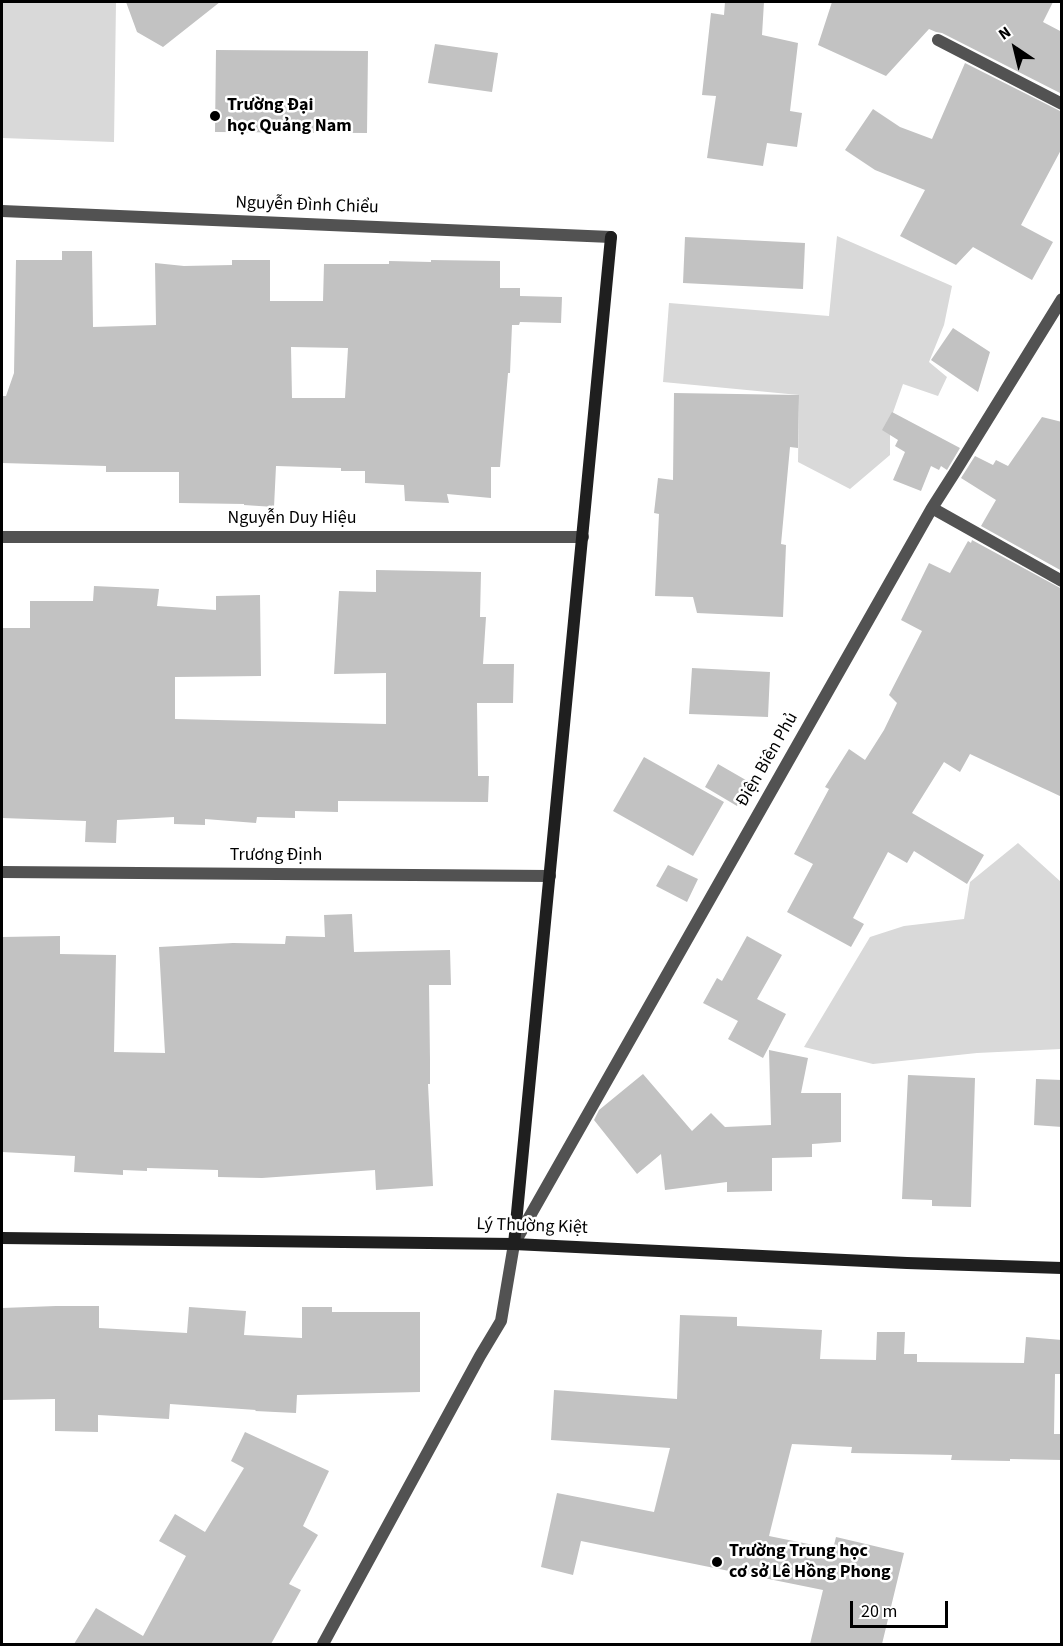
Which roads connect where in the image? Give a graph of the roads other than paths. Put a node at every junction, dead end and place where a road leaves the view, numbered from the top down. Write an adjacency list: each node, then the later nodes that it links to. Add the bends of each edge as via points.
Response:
1 (938, 40): 2 (street)
2 (1062, 104)
3 (2, 211): 7 (street, Nguyễn Đình Chiểu, via 611,237)
4 (1062, 299): 5 (street, Điện Biên Phủ)
5 (932, 508): 8 (street); 12 (street, Điện Biên Phủ)
6 (2, 537): 7 (street, Nguyễn Duy Hiệu)
7 (583, 537): 10 (street)
8 (1062, 581)
9 (2, 872): 10 (street, Trương Định)
10 (550, 876): 12 (street)
11 (2, 1238): 12 (street, Lý Thường Kiệt)
12 (514, 1244): 13 (street, Lý Thường Kiệt); 14 (street, via 501,1321)
13 (1062, 1268)
14 (323, 1644)

